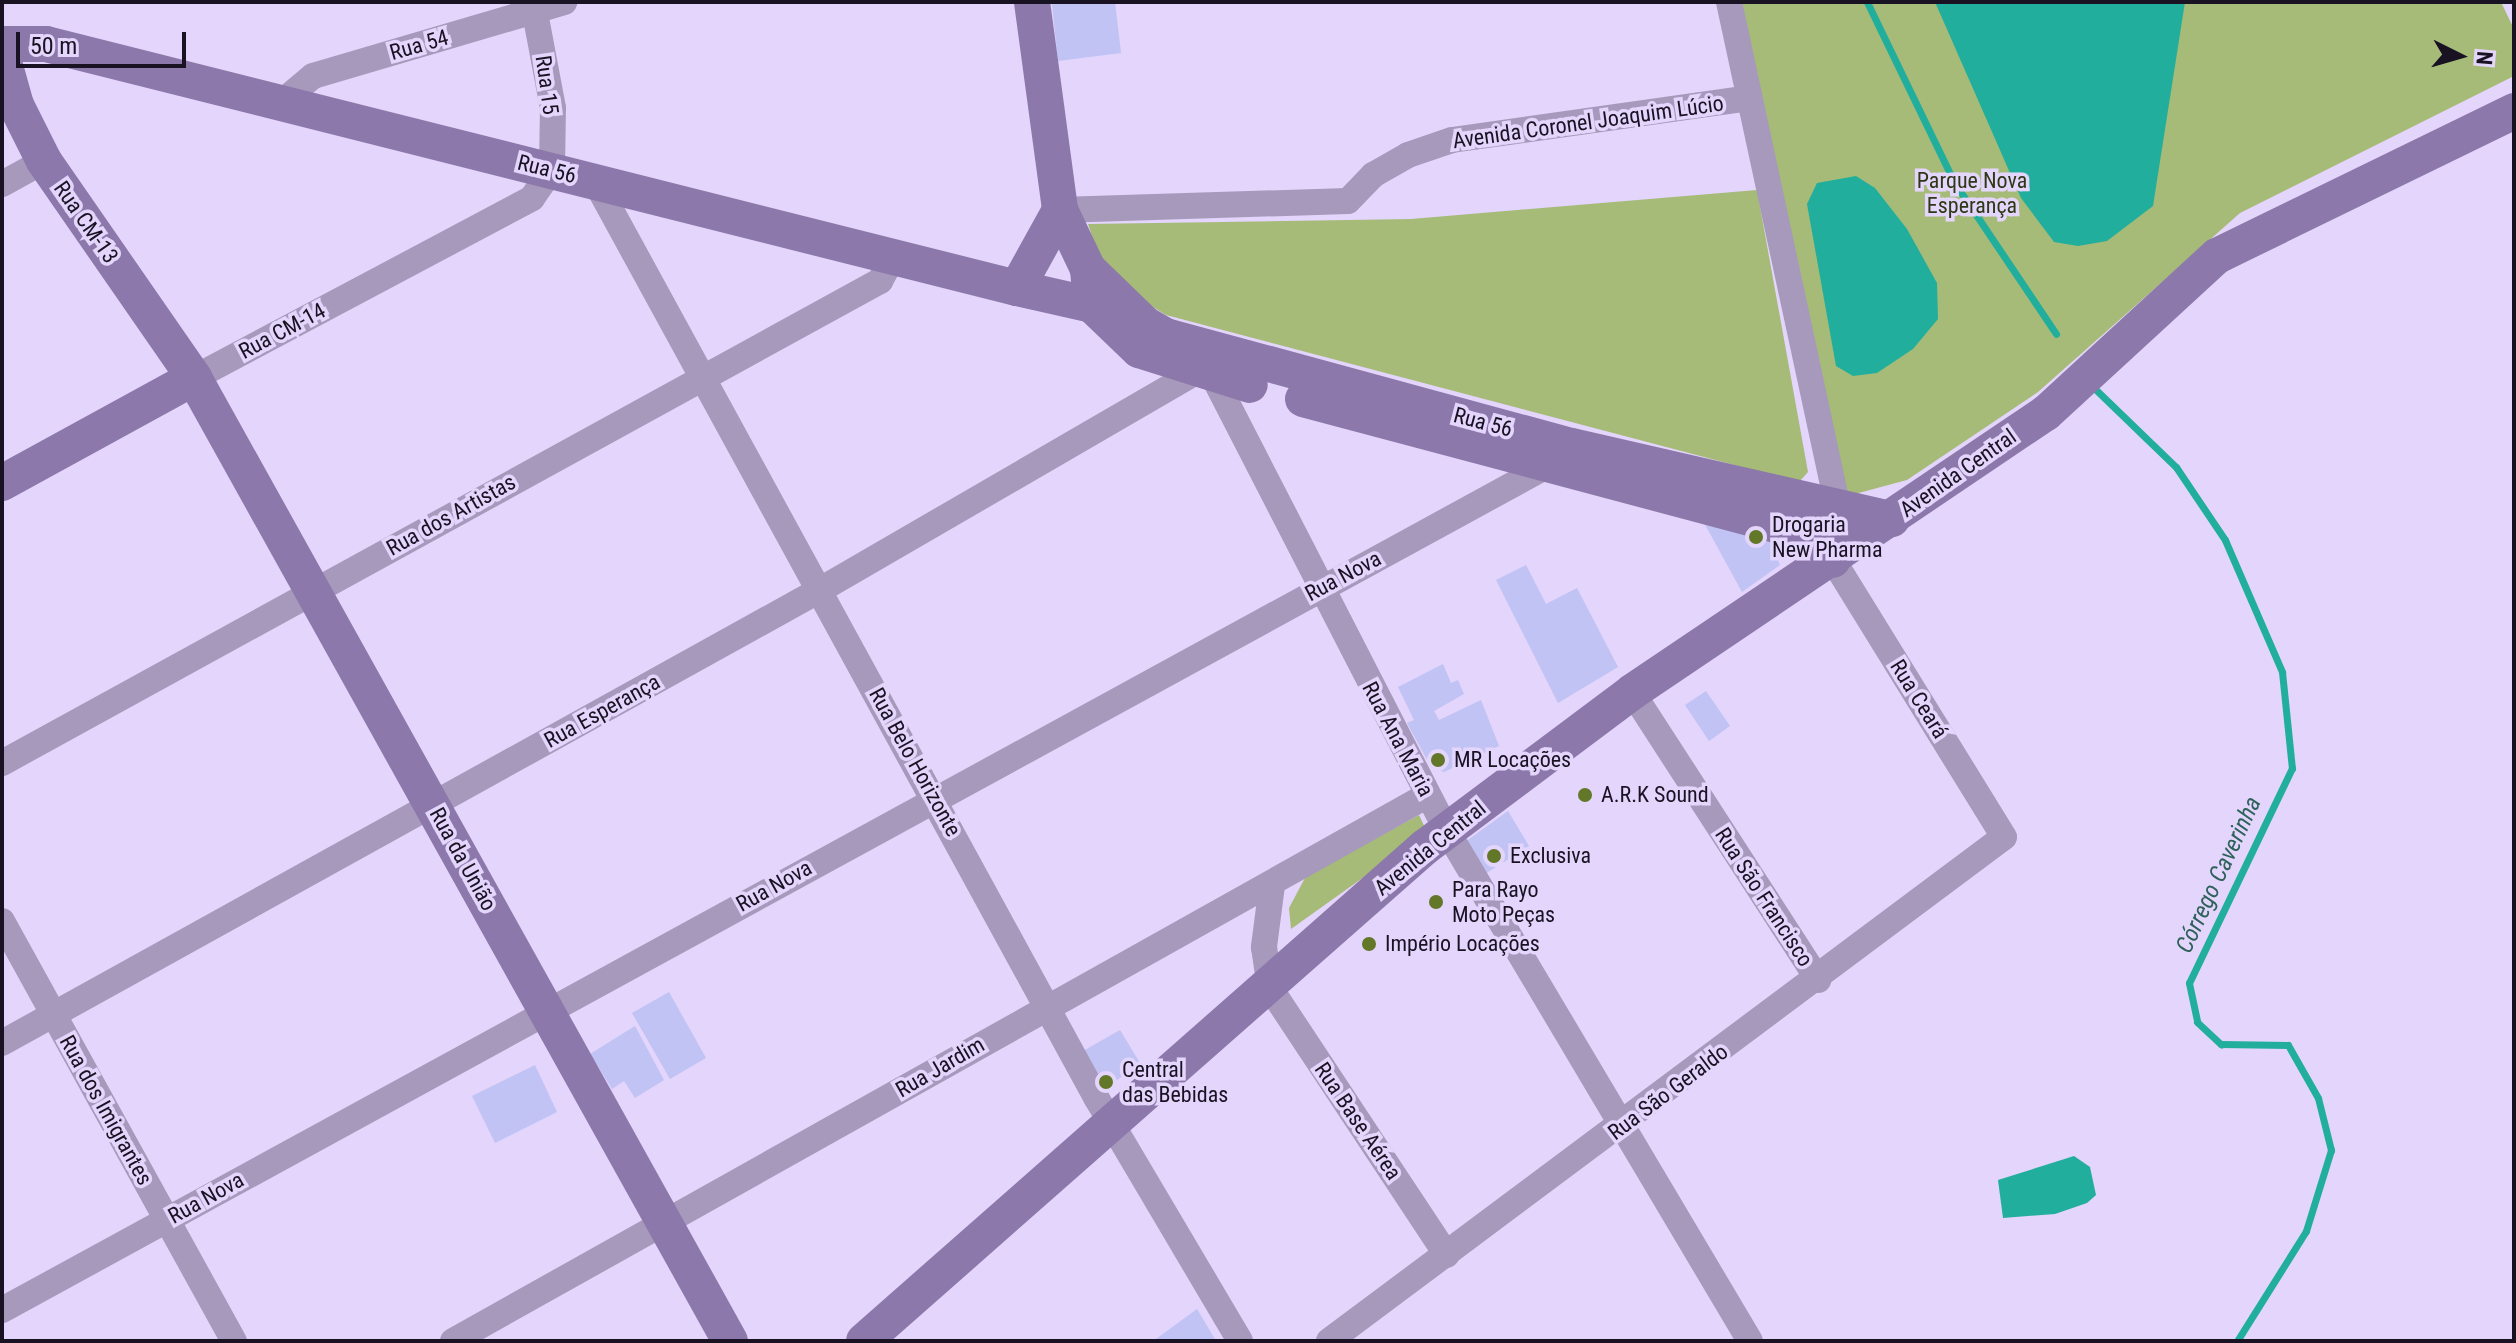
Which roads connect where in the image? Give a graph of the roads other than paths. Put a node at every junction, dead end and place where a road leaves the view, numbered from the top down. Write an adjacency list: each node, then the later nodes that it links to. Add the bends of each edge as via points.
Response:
1 (564, 2): 4 (street, Rua 54)
2 (1032, 2): 14 (street)
3 (1729, 2): 7 (street, Avenida Coronel Joaquim Lúcio)
4 (534, 6): 8 (street, Rua 54, via 313,76); 11 (street, Rua 15, via 553,108)
5 (2, 44): 8 (street, Rua 56, via 46,44)
6 (2, 55): 10 (street, Rua CM-13, via 16,105)
7 (1749, 98): 14 (street, Avenida Coronel Joaquim Lúcio, via 1452,140 1408,155 1373,175 1348,201); 23 (street, Avenida Coronel Joaquim Lúcio)
8 (282, 102): 11 (street, Rua 56)
9 (2514, 111): 24 (street, Avenida Central, via 2217,256 2046,413)
10 (44, 161): 13 (street); 19 (street, Rua CM-13)
11 (552, 169): 12 (street, Rua 56); 19 (street, Rua CM-14, via 532,198)
12 (595, 181): 15 (street, Rua 56); 20 (street, Rua Belo Horizonte)
13 (2, 184)
14 (1060, 210): 16 (street); 17 (street)
15 (892, 259): 16 (street, Rua 56); 20 (street, Rua dos Artistas, via 880,281)
16 (1017, 288): 17 (street, Rua 56)
17 (1103, 300): 18 (street, Rua 56, via 1132,346); 23 (street, Rua 56, via 1166,336 1572,446)
18 (1205, 373): 21 (street, Rua 56); 26 (street, Rua Ana Maria); 28 (street, Rua Esperança)
19 (194, 378): 22 (street, Rua CM-14); 27 (street, Rua da União)
20 (703, 378): 27 (street, Rua dos Artistas); 28 (street, Rua Belo Horizonte)
21 (1547, 466): 25 (street, Rua 56, via 1806,533); 26 (street, Rua Nova)
22 (2, 483)
23 (1838, 508): 24 (street, Rua 56)
24 (1892, 519): 25 (street, Avenida Central)
25 (1833, 560): 29 (street, Avenida Central); 35 (street, Rua Ceará)
26 (1319, 588): 31 (street, Rua Ana Maria); 32 (street, Rua Nova)
27 (314, 590): 30 (street, Rua dos Artistas); 33 (street, Rua da União)
28 (820, 590): 32 (street, Rua Belo Horizonte); 33 (street, Rua Esperança)
29 (1632, 692): 34 (street, Avenida Central); 38 (street, Rua São Francisco)
30 (2, 763)
31 (1428, 795): 34 (street, Rua Ana Maria); 36 (street, Rua Jardim)
32 (935, 798): 40 (street, Rua Belo Horizonte); 41 (street, Rua Nova)
33 (433, 805): 41 (street, Rua da União); 42 (street, Rua Esperança)
34 (1447, 831): 39 (street, Avenida Central); 45 (street, Rua Ana Maria)
35 (2004, 837): 38 (street, Rua São Geraldo)
36 (1272, 885): 39 (street, via 1264,947); 40 (street, Rua Jardim)
37 (2, 921): 42 (street, Rua dos Imigrantes)
38 (1818, 980): 45 (street, Rua São Geraldo)
39 (1270, 988): 44 (street, Avenida Central); 48 (street, Rua Base Aérea)
40 (1049, 1005): 44 (street, Rua Belo Horizonte); 47 (street, Rua Jardim)
41 (547, 1011): 46 (street, Rua Nova); 47 (street, Rua da União)
42 (54, 1014): 43 (street, Rua Esperança); 46 (street, Rua dos Imigrantes)
43 (2, 1043)
44 (1111, 1124): 54 (street, Avenida Central); 55 (street, Rua Belo Horizonte)
45 (1622, 1127): 48 (street, Rua São Geraldo); 50 (street, Rua Ana Maria)
46 (167, 1220): 49 (street, Rua Nova); 52 (street, Rua dos Imigrantes)
47 (665, 1224): 51 (street, Rua Jardim); 53 (street, Rua da União)
48 (1447, 1255): 56 (street, Rua São Geraldo)
49 (2, 1310)
50 (1742, 1338)
51 (463, 1339)
52 (234, 1341)
53 (730, 1341)
54 (864, 1341)
55 (1240, 1341)
56 (1329, 1341)

